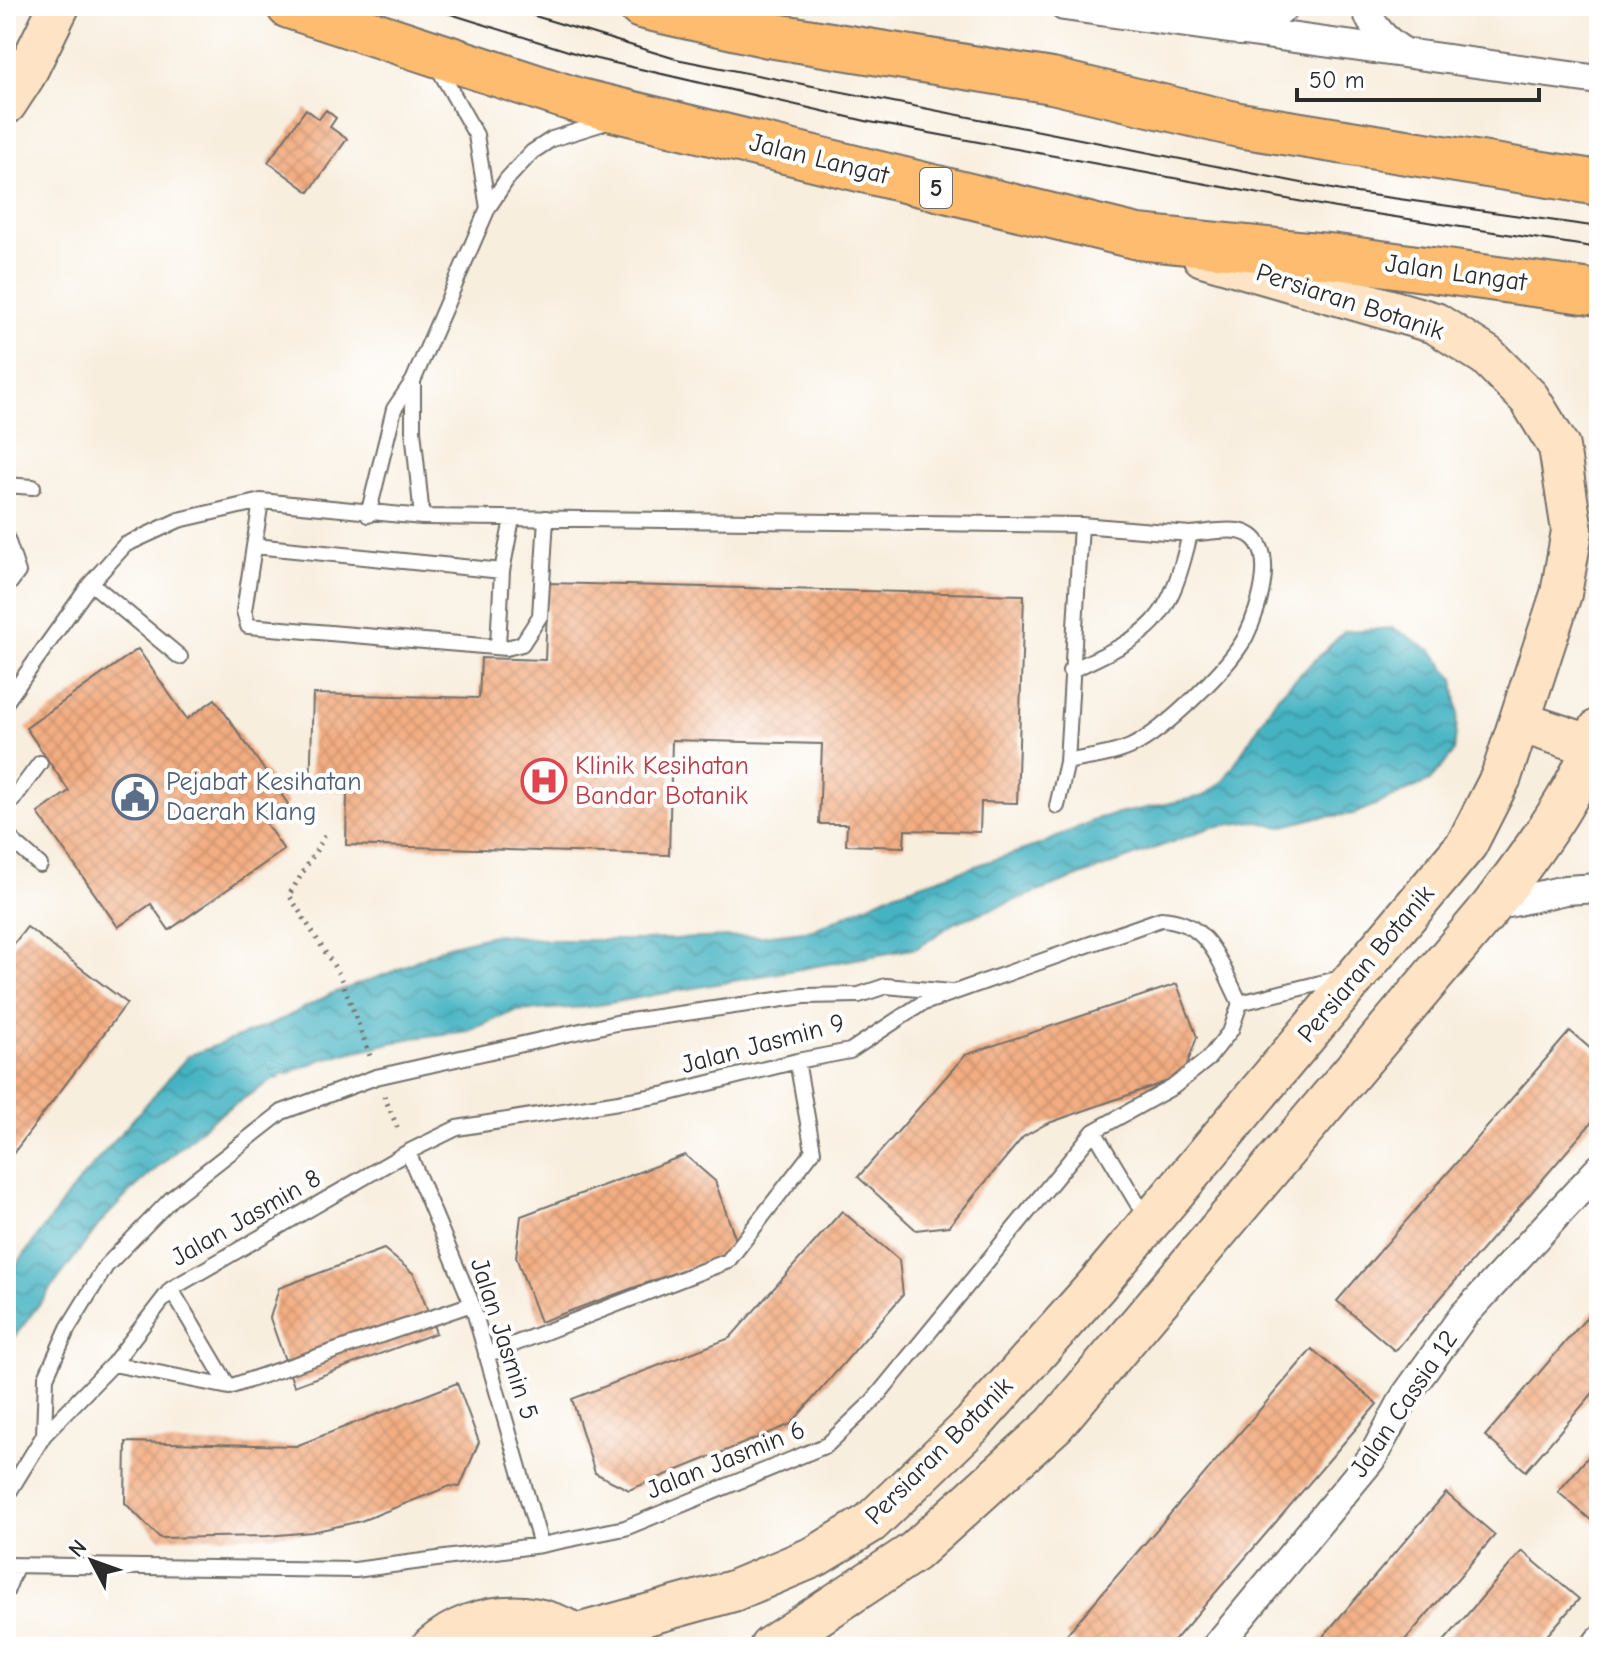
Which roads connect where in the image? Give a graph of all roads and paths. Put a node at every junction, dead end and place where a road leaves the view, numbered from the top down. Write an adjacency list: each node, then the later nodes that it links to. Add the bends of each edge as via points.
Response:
1 (59, 6): 11 (main road)
2 (289, 6): 8 (highway, Jalan Langat / 5)
3 (641, 6): 13 (highway, via 769,35 1052,81 1239,125)
4 (1064, 6): 7 (street)
5 (1285, 6): 7 (street, via 1262,24)
6 (1366, 6): 9 (street, via 1376,29)
7 (1234, 23): 9 (street)
8 (430, 53): 12 (highway, Jalan Langat / 5); 14 (lane, via 476,135)
9 (1407, 54): 10 (street)
10 (1599, 80)
11 (6, 104)
12 (632, 114): 14 (lane, via 552,139 532,152); 15 (highway, Jalan Langat / 5)
13 (1599, 183)
14 (488, 208): 17 (lane)
15 (1138, 237): 16 (highway, Jalan Langat / 5, via 1337,257); 36 (main road, Persiaran Botanik, via 1435,323 1487,356 1529,398 1559,447 1572,531 1561,594)
16 (1599, 293)
17 (413, 381): 21 (lane, via 394,409); 22 (lane)
18 (6, 485): 19 (lane)
19 (33, 487)
20 (261, 501): 21 (lane); 28 (lane); 30 (lane, via 179,520 125,545)
21 (368, 515): 22 (lane)
22 (422, 517): 24 (lane)
23 (546, 518): 24 (lane); 25 (lane); 32 (lane, via 540,616 522,644)
24 (512, 519): 29 (lane)
25 (1081, 525): 26 (lane); 34 (lane)
26 (1190, 534): 34 (lane, via 1178,583 1162,614 1132,642); 38 (lane, via 1240,531 1258,542 1266,557 1263,585 1246,637 1194,699 1132,746)
27 (6, 536): 31 (lane, via 18,572)
28 (255, 546): 29 (lane); 32 (lane, via 244,611 248,626)
29 (502, 571): 32 (lane)
30 (91, 583): 33 (lane); 35 (lane)
31 (6, 588)
32 (498, 645)
33 (180, 657)
34 (1070, 671): 38 (lane)
35 (6, 702)
36 (1520, 722): 37 (main road); 47 (main road, Persiaran Botanik, via 1501,777 1467,844)
37 (1596, 738): 46 (main road, Persiaran Botanik, via 1543,836)
38 (1067, 762): 40 (lane)
39 (40, 763): 41 (lane)
40 (1057, 806)
41 (6, 809)
42 (6, 835): 44 (lane)
43 (325, 836): 51 (path, via 289,895 341,977)
44 (40, 865)
45 (1599, 888): 46 (street)
46 (1491, 907): 69 (main road, Persiaran Botanik, via 1054,1425 914,1552)
47 (1358, 973): 49 (lane); 55 (main road, Persiaran Botanik)
48 (955, 992): 49 (lane, Jalan Jasmin 9, via 1161,919 1181,920 1206,937); 50 (lane, Jalan Jasmin 9, via 921,1004 850,1051); 51 (lane, via 886,986 859,995 804,996 616,1023)
49 (1240, 1003): 52 (lane, Jalan Jasmin 6, via 1231,1030 1208,1059 1173,1087)
50 (797, 1061): 53 (lane, Jalan Jasmin 9, via 662,1095 457,1128); 58 (lane, via 813,1151 728,1261)
51 (375, 1071): 53 (path); 61 (lane, via 282,1112 172,1198 106,1266 46,1377)
52 (1094, 1131): 55 (lane); 63 (lane, Jalan Jasmin 6, via 872,1402 827,1445 625,1528)
53 (408, 1152): 56 (lane, Jalan Jasmin 8); 57 (lane, Jalan Jasmin 5)
54 (1599, 1169): 70 (street, Jalan Cassia 12, via 1463,1316 1406,1395 1372,1458)
55 (1149, 1222): 66 (main road, Persiaran Botanik, via 973,1424 870,1523 816,1556 733,1591)
56 (171, 1289): 59 (lane, Jalan Jasmin 8); 60 (lane)
57 (472, 1304): 58 (lane, Jalan Jasmin 5); 60 (lane)
58 (486, 1355): 63 (lane, Jalan Jasmin 5)
59 (113, 1364): 60 (lane); 61 (lane, Jalan Jasmin 8)
60 (229, 1387)
61 (44, 1435): 62 (lane, Jalan Jasmin 8)
62 (6, 1497)
63 (541, 1545): 64 (lane, Jalan Jasmin 6, via 355,1570)
64 (11, 1566): 65 (lane)
65 (6, 1592)
66 (586, 1640): 68 (main road, via 546,1620 512,1615 478,1620)
67 (1599, 1641): 71 (street)
68 (432, 1643)
69 (770, 1647)
70 (1216, 1647)
71 (1595, 1647)

